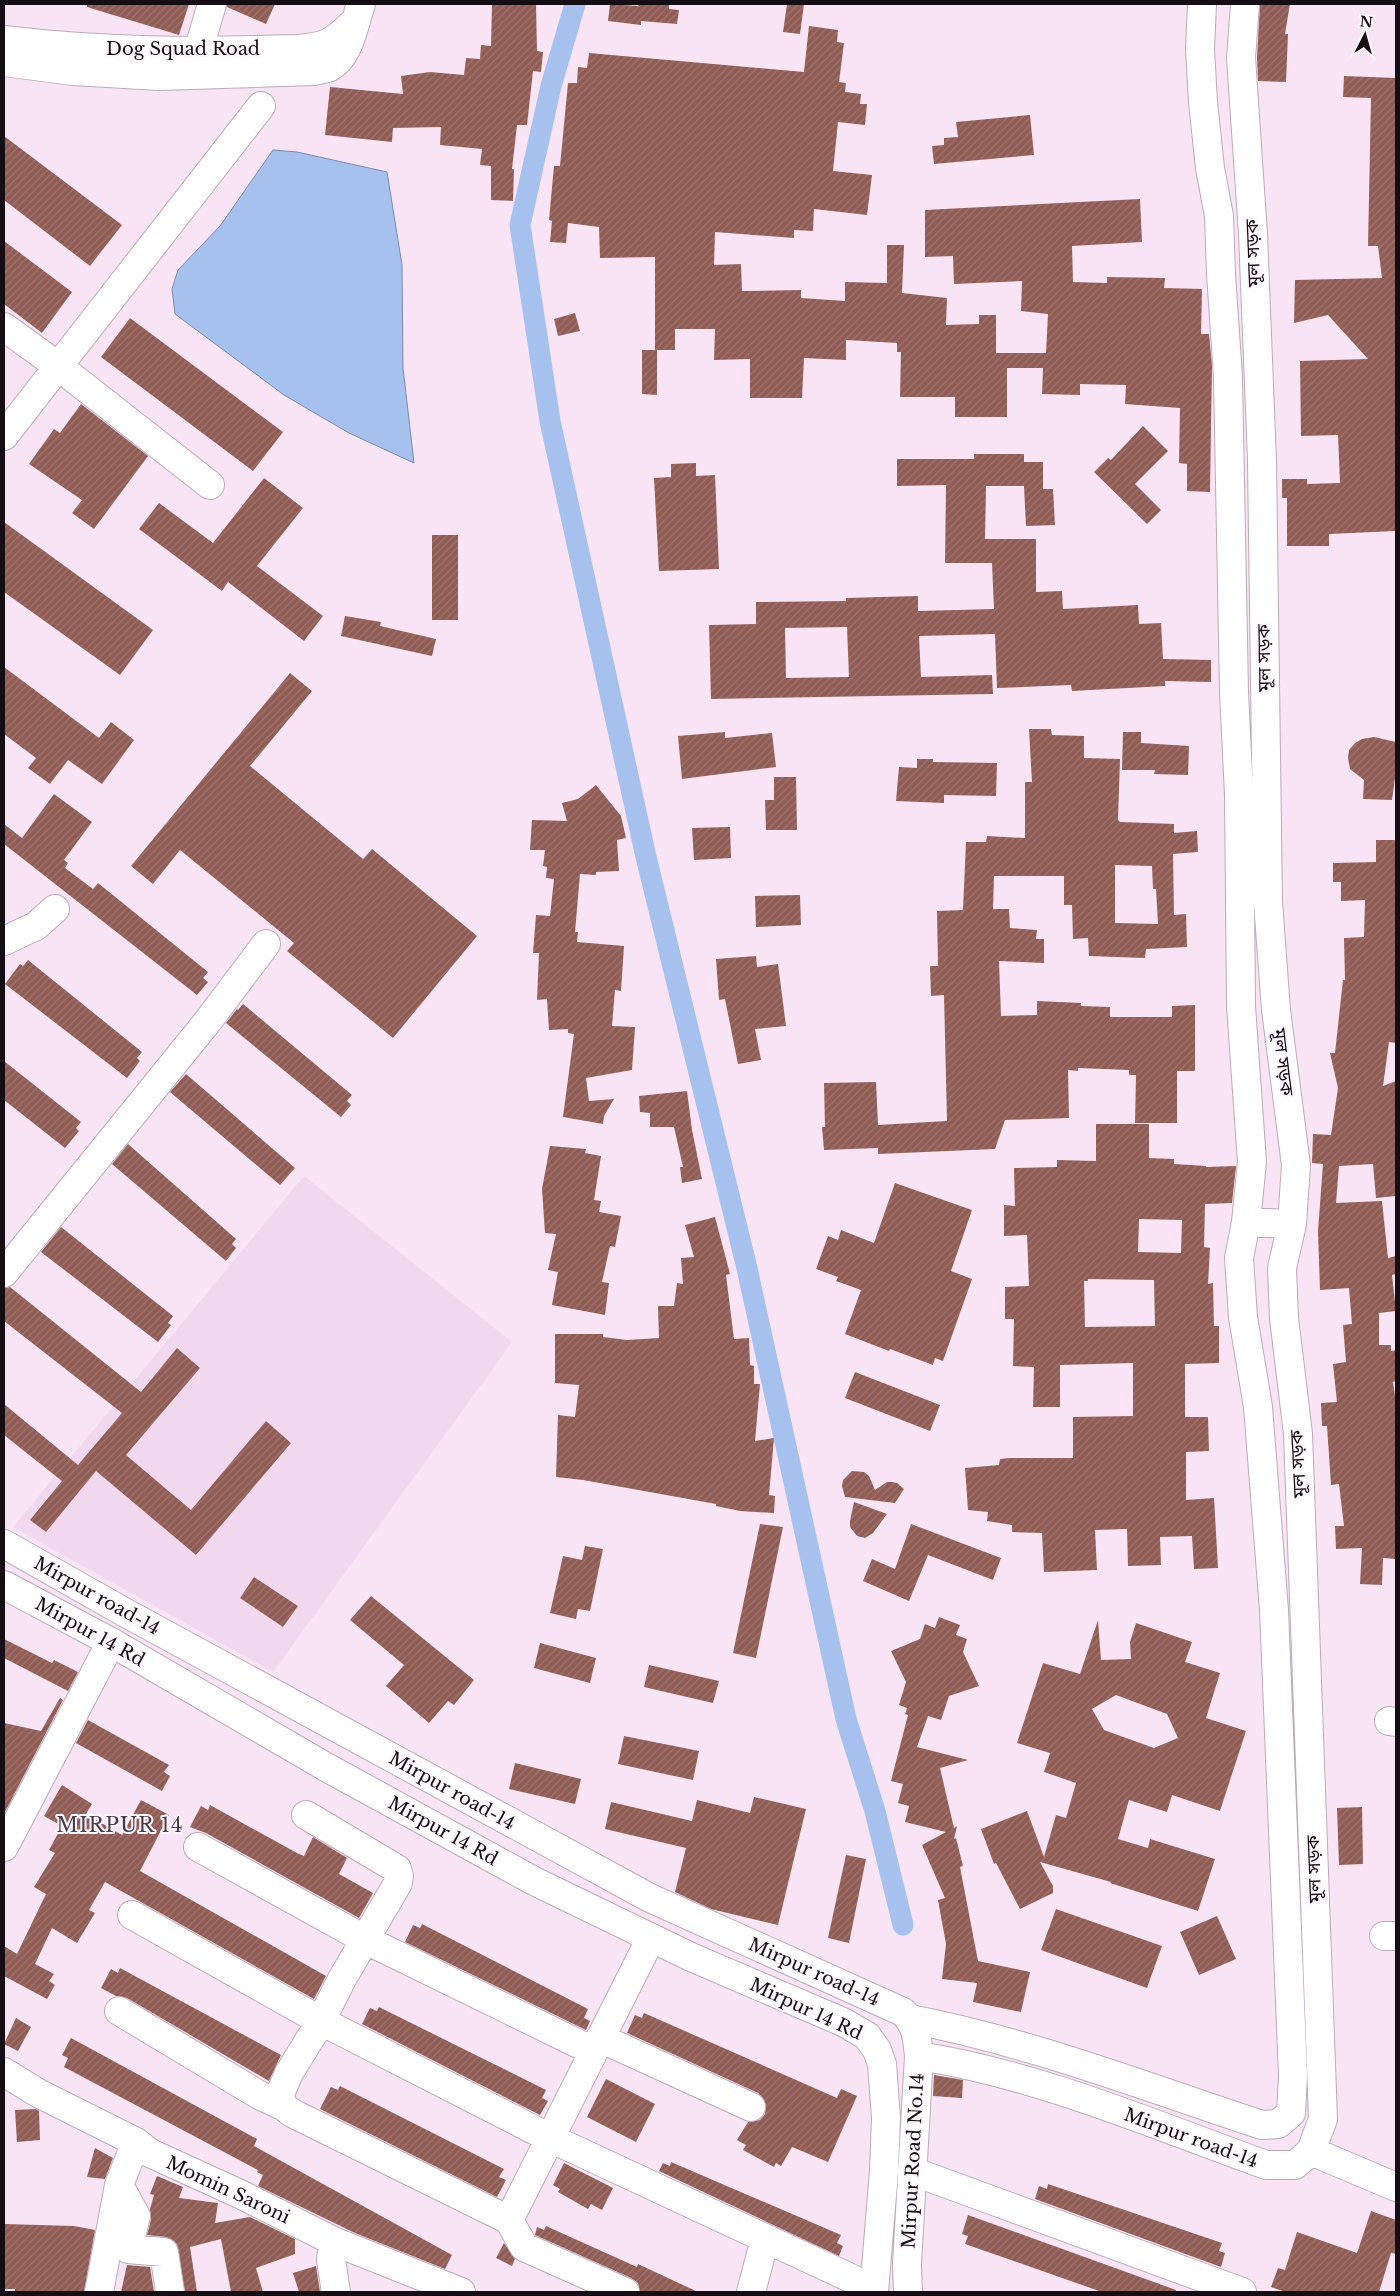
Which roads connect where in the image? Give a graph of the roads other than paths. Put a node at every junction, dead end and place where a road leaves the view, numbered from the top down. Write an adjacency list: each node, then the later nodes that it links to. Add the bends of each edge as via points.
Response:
1 (212, 4): 6 (street)
2 (1202, 4): 10 (street, মূল সড়ক, via 1200,49)
3 (1245, 4): 9 (street, মূল সড়ক, via 1241,58)
4 (358, 13): 6 (street, Dog Squad Road, via 335,40 320,48); 7 (street, via 343,54 330,67 314,71 159,76 73,71)
5 (4, 40): 6 (street, Dog Squad Road, via 76,47)
6 (198, 52)
7 (4, 62)
8 (261, 106): 12 (street)
9 (1248, 166): 10 (street); 14 (street, মূল সড়ক)
10 (1210, 168): 15 (street, মূল সড়ক, via 1220,216)
11 (4, 327): 12 (street)
12 (58, 366): 13 (street); 16 (street)
13 (4, 436)
14 (1262, 462): 15 (street); 21 (street, মূল সড়ক, via 1268,902 1276,1010 1296,1165)
15 (1229, 463): 20 (street, মূল সড়ক, via 1239,795 1241,1006 1252,1162)
16 (210, 485)
17 (54, 909): 18 (street, via 36,926)
18 (4, 942)
19 (266, 944): 22 (street, via 208,1021)
20 (1246, 1222): 21 (street); 40 (street, মূল সড়ক, via 1239,1258 1243,1317 1258,1407 1274,1610)
21 (1292, 1224): 43 (street, মূল সড়ক, via 1282,1268 1284,1318 1298,1434 1323,2119)
22 (4, 1273)
23 (4, 1544): 34 (street, Mirpur road-14, via 650,1898 903,2012)
24 (4, 1585): 25 (street, Mirpur 14 Rd)
25 (111, 1642): 28 (street); 30 (street, Mirpur 14 Rd, via 326,1767 508,1867)
26 (306, 1815): 31 (street, via 397,1869 398,1883)
27 (198, 1847): 31 (street)
28 (4, 1848)
29 (132, 1914): 33 (street)
30 (651, 1938): 35 (street); 36 (street, Mirpur 14 Rd, via 842,2022 867,2036)
31 (366, 1940): 33 (street); 35 (street)
32 (119, 2012): 38 (street)
33 (321, 2021): 38 (street, via 289,2073 280,2094); 41 (street)
34 (915, 2035): 40 (street, Mirpur road-14, via 956,2028 1059,2058 1262,2125 1278,2124); 43 (street, Mirpur road-14, via 967,2065 1070,2095 1266,2165 1295,2165); 44 (street, Mirpur Road No.14)
35 (597, 2044): 39 (street); 41 (street)
36 (882, 2064): 50 (street, Mirpur Road No.14, via 886,2118)
37 (4, 2072): 42 (street, Momin Saroni, via 38,2093)
38 (283, 2106): 47 (street)
39 (751, 2108)
40 (1291, 2113)
41 (550, 2138): 47 (street); 48 (street)
42 (136, 2142): 45 (street); 49 (street, Momin Saroni, via 150,2153)
43 (1311, 2152): 46 (street)
44 (912, 2170): 57 (street, Mirpur Road No.14); 58 (street)
45 (119, 2185): 51 (street); 52 (street, via 136,2216 128,2250 164,2252)
46 (1396, 2187)
47 (509, 2220): 55 (street, via 524,2247)
48 (765, 2238): 50 (street); 56 (street)
49 (333, 2241): 53 (street, via 331,2260); 54 (street, Momin Saroni)
50 (874, 2291)
51 (99, 2292)
52 (170, 2292)
53 (336, 2292)
54 (461, 2292)
55 (625, 2292)
56 (751, 2292)
57 (909, 2292)
58 (1238, 2292)

